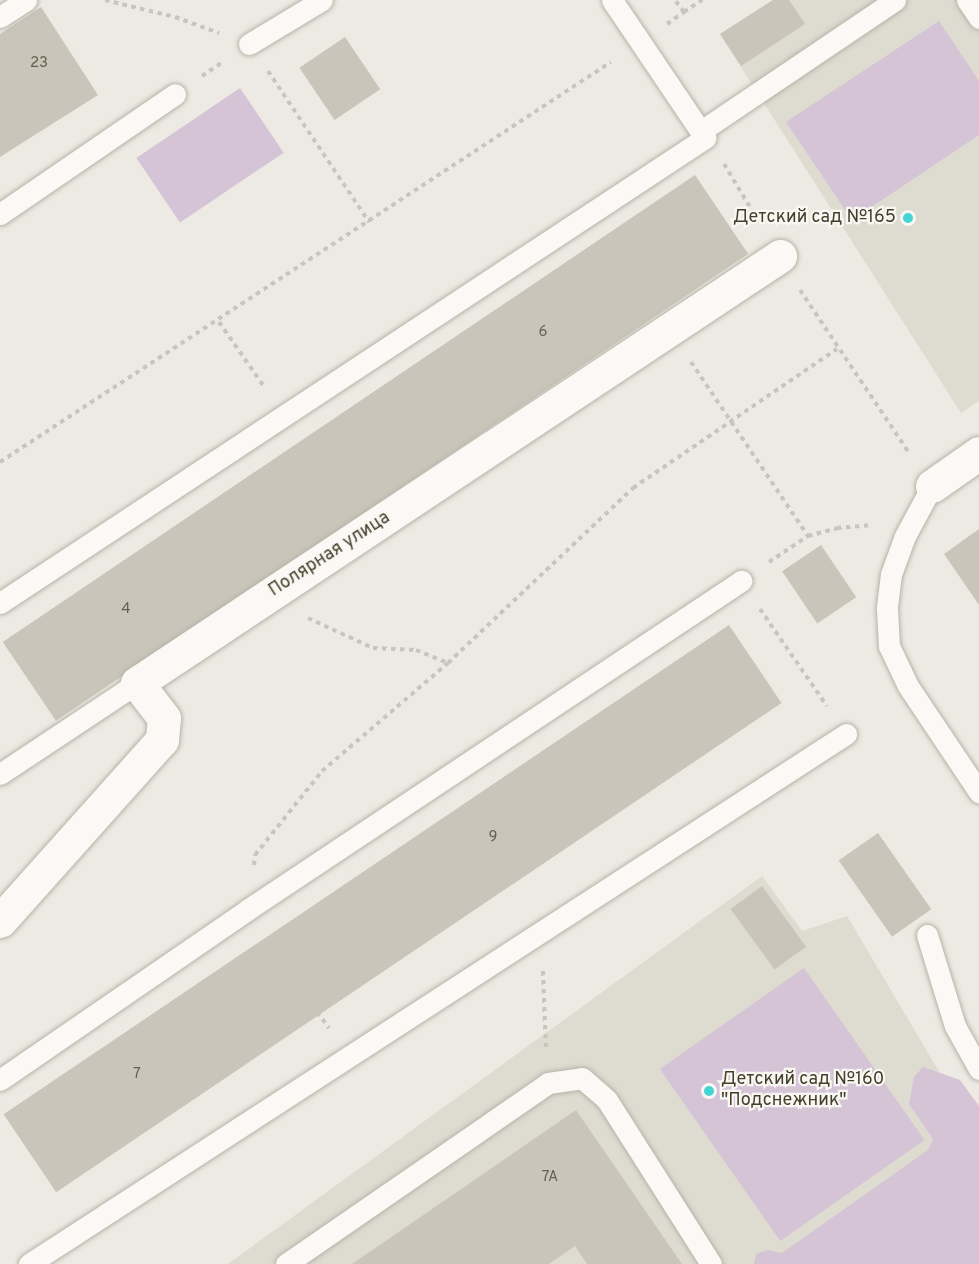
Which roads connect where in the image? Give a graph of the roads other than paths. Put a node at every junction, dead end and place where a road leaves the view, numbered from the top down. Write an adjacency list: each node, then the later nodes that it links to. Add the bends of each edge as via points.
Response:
1 (26, 0): 6 (lane)
2 (322, 0): 8 (lane)
3 (612, 0): 10 (lane)
4 (895, 0): 10 (lane)
5 (967, 0): 7 (lane)
6 (0, 17)
7 (979, 18)
8 (249, 44)
9 (175, 94): 11 (lane)
10 (700, 131): 16 (lane, via 705,138)
11 (0, 214)
12 (780, 256): 17 (street, Полярная улица)
13 (979, 453): 14 (street)
14 (932, 486): 20 (lane, via 905,536 891,574 887,609 889,646 908,686)
15 (741, 581): 24 (lane)
16 (0, 603)
17 (137, 684): 19 (lane); 21 (street, via 164,718 162,740)
18 (846, 734): 25 (lane)
19 (0, 774)
20 (979, 792)
21 (0, 921)
22 (927, 935): 23 (lane, via 955,1026)
23 (979, 1069)
24 (0, 1080)
25 (29, 1264)
26 (286, 1264): 27 (lane, via 548,1083 582,1078 607,1100)
27 (711, 1264)

